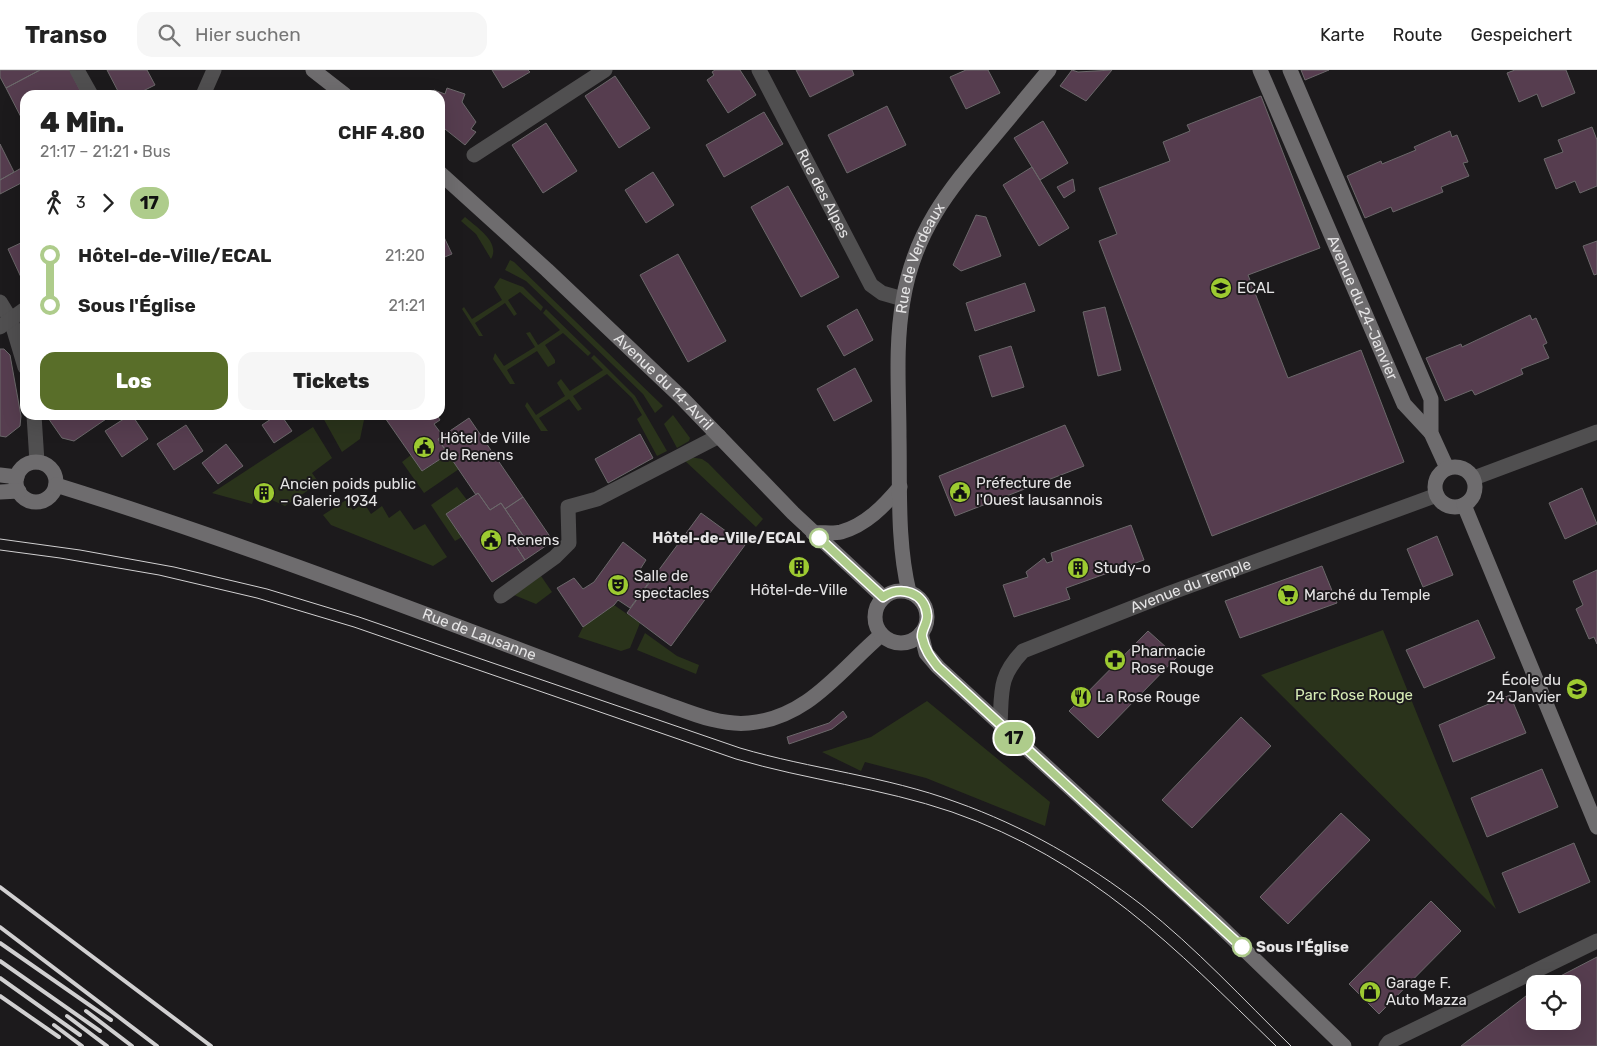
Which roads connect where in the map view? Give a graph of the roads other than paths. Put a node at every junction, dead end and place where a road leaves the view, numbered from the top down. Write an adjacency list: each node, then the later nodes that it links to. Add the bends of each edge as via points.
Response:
1 (77, 70): 9 (street)
2 (214, 70): 10 (street)
3 (605, 70): 12 (street)
4 (759, 70): 16 (street, Rue des Alpes, via 871,284 887,295)
5 (1049, 70): 16 (street, Rue de Verdeaux, via 947,193 931,218 918,248)
6 (1260, 70): 14 (street, Avenue du 24-Janvier)
7 (1290, 70): 13 (street, Avenue du 24-Janvier)
8 (316, 71): 11 (street)
9 (88, 90)
10 (205, 90)
11 (339, 90)
12 (474, 155)
13 (1330, 164): 14 (street); 22 (street, Avenue du 24-Janvier, via 1431,399)
14 (1304, 175): 22 (street, Avenue du 24-Janvier, via 1404,404)
15 (445, 178): 24 (street, Avenue du 14-Avril, via 547,270)
16 (903, 300): 31 (street, Rue de Verdeaux, via 899,337)
17 (0, 302): 19 (street)
18 (20, 313): 19 (street)
19 (6, 324): 20 (street)
20 (20, 356)
21 (34, 420): 25 (street)
22 (1431, 432): 26 (street, Avenue du 24-Janvier)
23 (1597, 432): 28 (street)
24 (719, 436): 35 (street, Avenue du 14-Avril); 37 (street, via 596,499 568,507 569,543)
25 (37, 462): 29 (street, via 22,468); 30 (street, via 51,469)
26 (1448, 468): 28 (street, via 1460,467); 33 (street, via 1435,482)
27 (0, 475): 29 (street)
28 (1474, 478): 34 (street, via 1476,490)
29 (18, 484): 30 (street, via 28,500 40,501 50,496); 32 (street)
30 (56, 485): 39 (street, Rue de Lausanne, via 300,566 609,683 731,723 750,723 780,716 821,693)
31 (900, 486): 35 (street, via 882,509 860,523 841,532); 36 (street, Rue de Verdeaux, via 904,571)
32 (0, 492)
33 (1437, 495): 34 (street, via 1445,505); 41 (street, Avenue du Temple, via 1023,651 1009,665 1002,683)
34 (1464, 505): 42 (street)
35 (813, 533): 38 (street, Avenue du 14-Avril)
36 (910, 592): 38 (street, via 895,591); 40 (street, via 921,600 927,613)
37 (501, 596)
38 (883, 597): 39 (street, via 875,611 876,628)
39 (881, 634): 40 (street, via 901,644)
40 (922, 634): 41 (street, via 926,653)
41 (1000, 725): 44 (street, via 1215,921)
42 (1597, 827)
43 (1597, 941): 45 (street)
44 (1344, 1046)
45 (1386, 1046)

